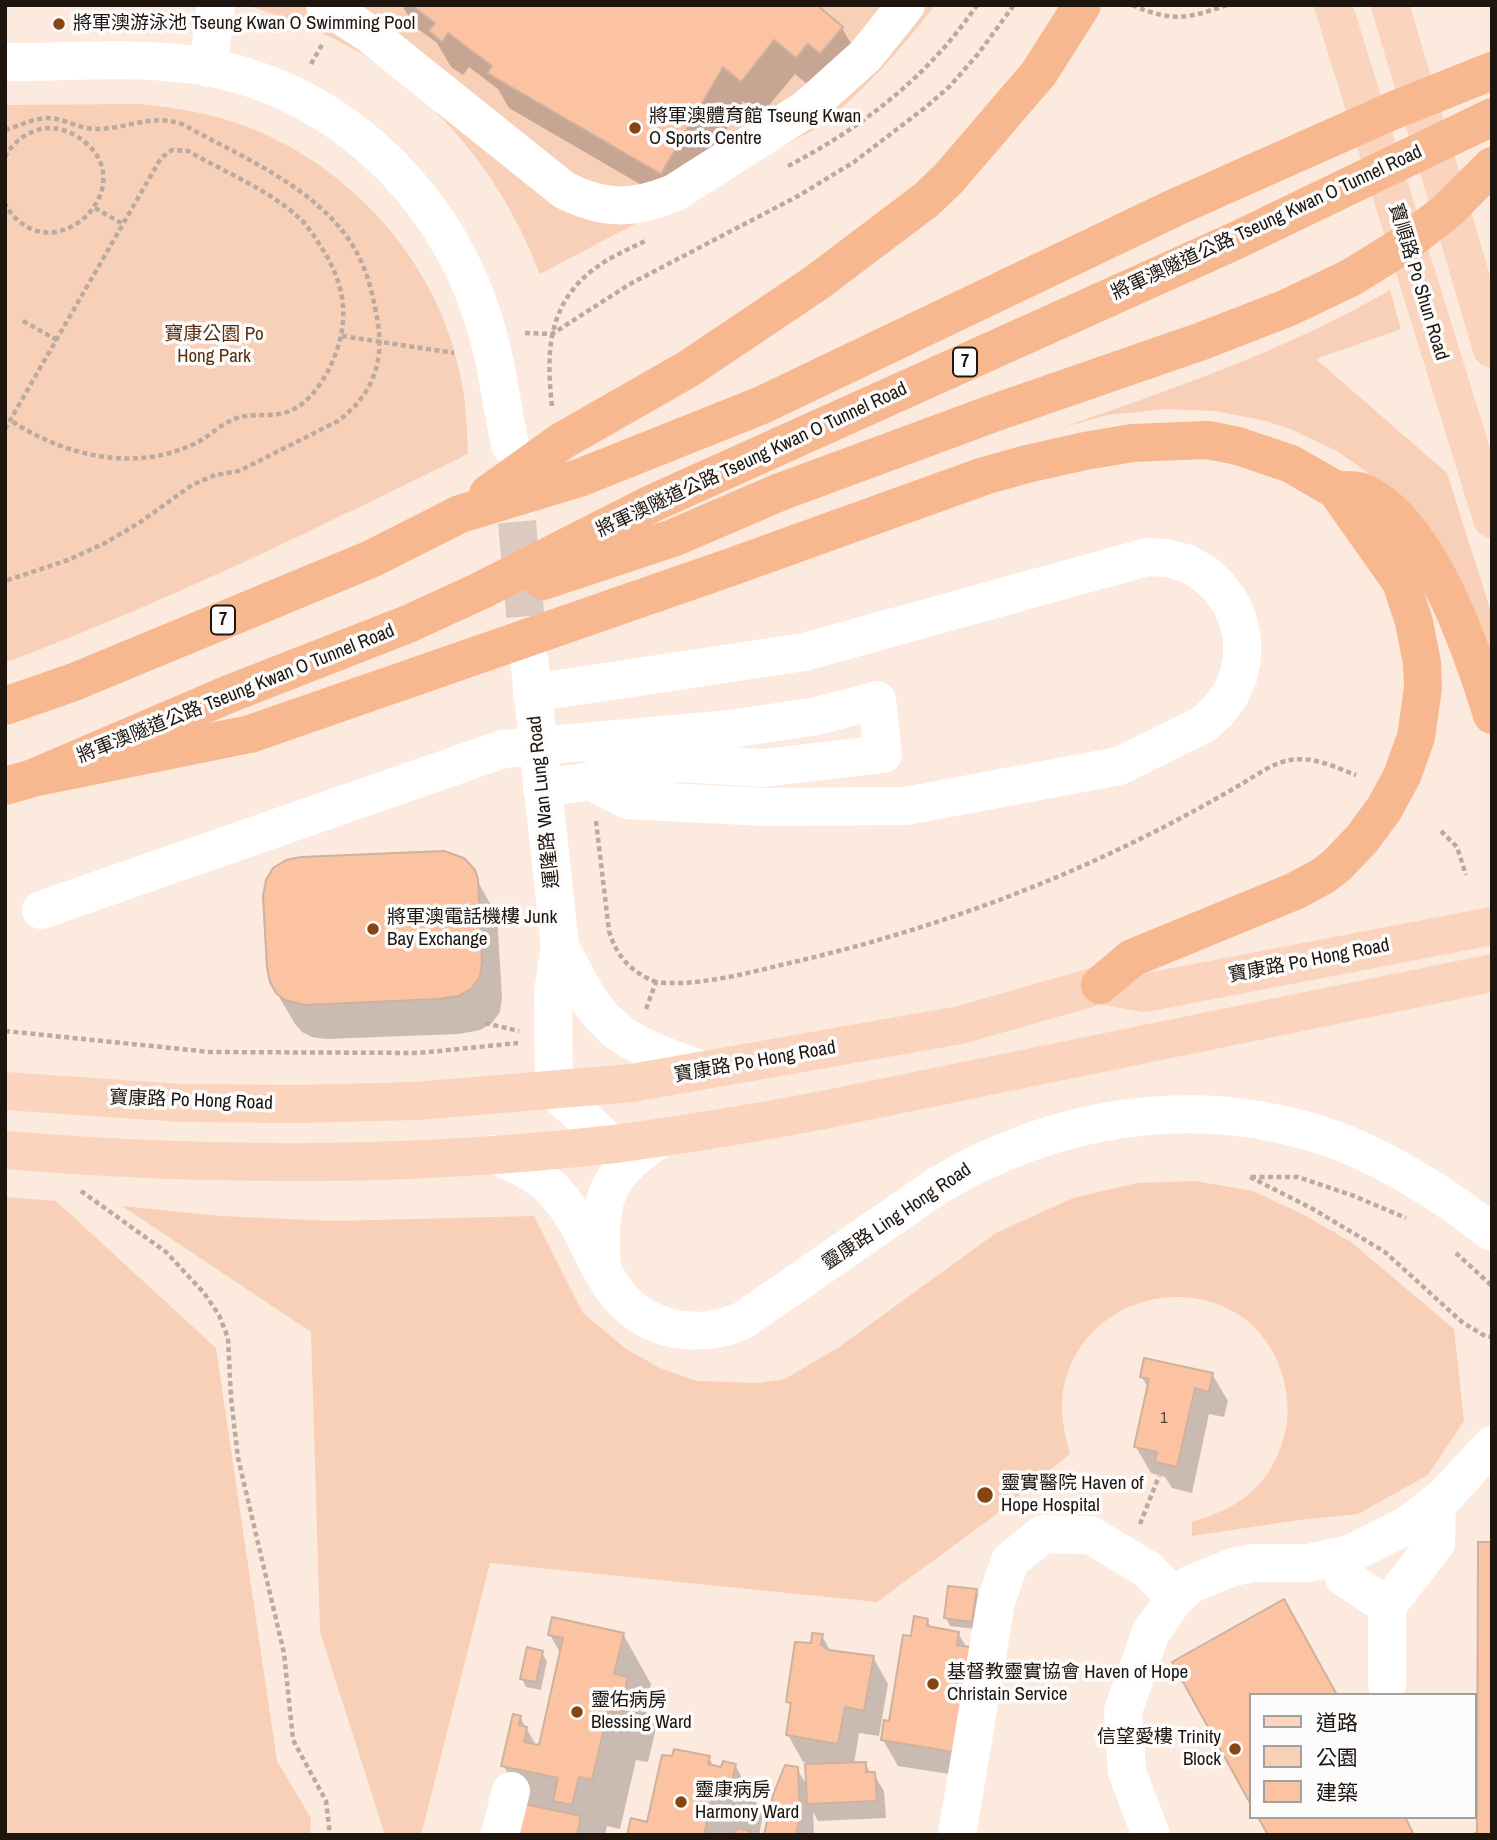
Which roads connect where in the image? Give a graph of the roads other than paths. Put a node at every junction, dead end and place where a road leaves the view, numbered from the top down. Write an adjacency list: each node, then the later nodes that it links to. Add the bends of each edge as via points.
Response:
1 (216, 5): 9 (street)
2 (325, 5): 3 (street, via 368,33 564,190 585,200 630,206 674,193 806,109 866,55)
3 (906, 5)
4 (1082, 5): 17 (highway, via 1039,73 926,200 774,312 688,369 562,441)
5 (1333, 5): 18 (main road, 寶順路 Po Shun Road)
6 (1390, 5): 14 (main road)
7 (1492, 52): 11 (highway)
8 (5, 62): 9 (street, via 155,61)
9 (208, 68): 15 (street, via 268,85 336,119 380,154 426,205 468,277 483,316)
10 (1492, 71): 11 (highway, 7)
11 (1392, 111): 17 (highway, 7, via 1017,281 762,405 579,478)
12 (1492, 117): 19 (highway, 將軍澳隧道公路 Tseung Kwan O Tunnel Road / 7, via 1235,241 653,503)
13 (1492, 166): 19 (highway, via 1426,229 1376,263 1287,308 780,492 673,538)
14 (1492, 348)
15 (510, 445)
16 (1336, 490): 21 (highway, via 1359,490 1373,498 1420,547 1465,636); 24 (highway, via 1290,464 1208,440 1144,442 1085,451 984,477 250,734); 30 (highway, via 1401,582 1414,622 1423,688 1416,737 1402,776 1362,839 1323,876 1132,958)
17 (460, 514): 20 (highway, 7, via 371,559)
18 (1492, 519)
19 (408, 624): 24 (highway, 將軍澳隧道公路 Tseung Kwan O Tunnel Road / 7)
20 (5, 706)
21 (1492, 715)
22 (538, 745): 23 (street, via 731,729 817,716 877,700 883,754 764,768 680,763 604,772); 23 (street, 運隆路 Wan Lung Road, via 531,676 804,652 1147,556 1186,563 1204,573 1230,602 1238,620 1242,639 1238,678 1218,711 1204,724 1119,766 906,806 765,807 627,800); 25 (street, 運隆路 Wan Lung Road); 26 (street, via 503,749)
23 (591, 781): 25 (street)
24 (19, 782)
25 (541, 788): 28 (street, 運隆路 Wan Lung Road)
26 (41, 910)
27 (1492, 926): 30 (main road, 寶康路 Po Hong Road, via 1144,993)
28 (560, 947): 31 (street, 運隆路 Wan Lung Road, via 593,1005 614,1028 639,1045); 32 (street, 運隆路 Wan Lung Road, via 553,992)
29 (1492, 973): 34 (main road, via 818,1111)
30 (1100, 985): 31 (main road, 寶康路 Po Hong Road, via 960,1025)
31 (702, 1070): 32 (main road, 寶康路 Po Hong Road, via 632,1083)
32 (554, 1090): 33 (main road, 寶康路 Po Hong Road, via 299,1104 182,1103); 35 (street)
33 (5, 1091)
34 (662, 1138): 35 (main road); 39 (street, via 636,1154 607,1191)
35 (611, 1144): 37 (main road)
36 (5, 1150): 37 (main road, via 215,1161)
37 (493, 1154): 39 (street, 靈康路 Ling Hong Road, via 530,1171 557,1194)
38 (1492, 1232): 39 (street, 靈康路 Ling Hong Road, via 1394,1167 1321,1136 1246,1119 1180,1115 1107,1121 1003,1151 937,1186 758,1311 726,1327 693,1331 652,1321 619,1298)
39 (602, 1270)
40 (1492, 1445): 41 (street)
41 (1437, 1502): 42 (street, via 1406,1526); 44 (street, via 1436,1543)
42 (1344, 1556): 43 (street, via 1233,1567 1191,1584); 44 (street, via 1344,1577)
43 (1175, 1598): 48 (street, via 1147,1569 1090,1535 1043,1534 1010,1561 996,1602); 49 (street, via 1151,1632 1123,1711 1127,1772)
44 (1387, 1606): 45 (street)
45 (1387, 1684)
46 (511, 1791): 47 (street)
47 (500, 1835)
48 (957, 1835)
49 (1150, 1835)

